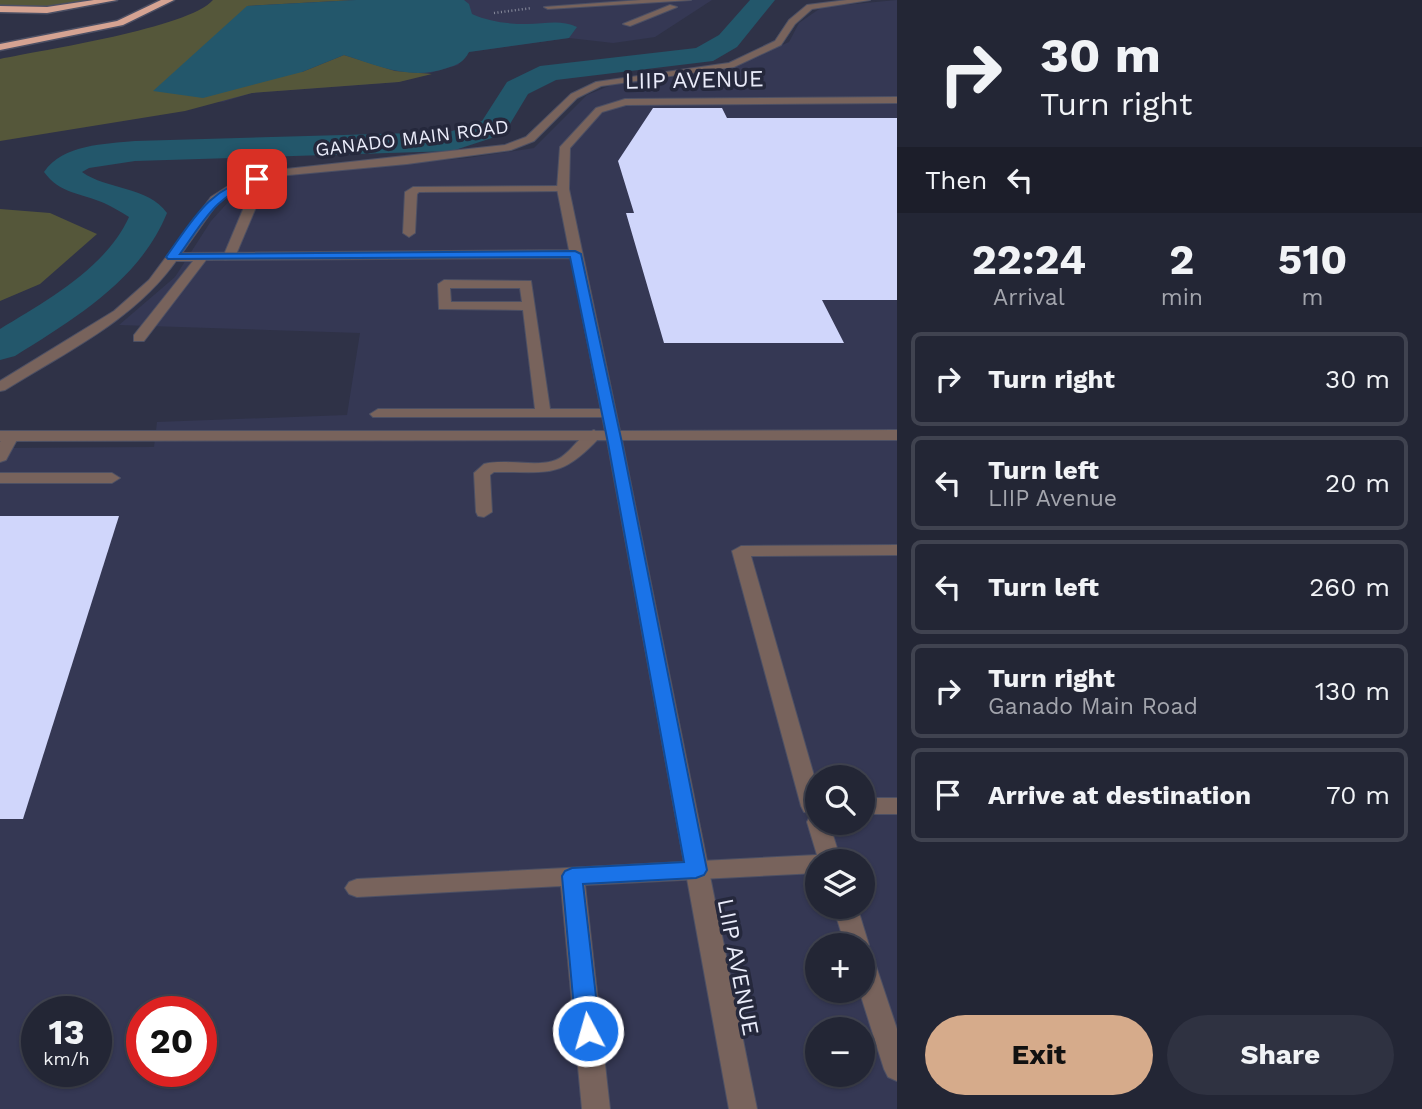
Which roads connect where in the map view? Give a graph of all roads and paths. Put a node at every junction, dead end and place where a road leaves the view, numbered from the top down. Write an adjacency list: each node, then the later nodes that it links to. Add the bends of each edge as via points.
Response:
1 (112, 0): 6 (highway, via 47,10)
2 (169, 0): 9 (highway, via 120,23)
3 (866, 0): 15 (street, GANADO MAIN ROAD, via 810,7 778,43 731,65 585,89 530,139 507,148 276,173 237,185 215,198)
4 (685, 1): 5 (street); 8 (street)
5 (548, 7): 7 (path)
6 (0, 9)
7 (494, 13)
8 (627, 24)
9 (0, 47)
10 (897, 100): 11 (street, LIIP AVENUE, via 610,104 590,118 565,147)
11 (563, 189): 13 (street, via 417,188 411,192); 14 (street, LIIP AVENUE)
12 (253, 200): 17 (street)
13 (409, 233)
14 (575, 254): 17 (street); 23 (street, LIIP AVENUE)
15 (172, 257): 16 (street); 20 (street, GANADO MAIN ROAD, via 155,283 119,314)
16 (202, 257): 17 (street); 19 (street)
17 (229, 257)
18 (529, 306): 18 (street, via 444,306 444,284 526,284); 21 (street)
19 (139, 338)
20 (0, 387)
21 (543, 413): 22 (street); 23 (street)
22 (379, 414)
23 (608, 414): 25 (street, LIIP AVENUE)
24 (594, 435): 25 (street); 27 (street); 31 (street, via 558,466 490,467 482,473)
25 (612, 435): 26 (street); 37 (street, LIIP AVENUE)
26 (897, 435)
27 (5, 436): 28 (street)
28 (0, 457)
29 (0, 478): 30 (street)
30 (112, 478)
31 (484, 512)
32 (897, 550): 33 (street, via 741,551)
33 (805, 775)
34 (875, 806): 35 (street)
35 (897, 806)
36 (805, 865): 37 (street)
37 (696, 870): 38 (street); 43 (street, LIIP AVENUE)
38 (572, 876): 39 (street); 42 (street)
39 (357, 888)
40 (875, 1000): 41 (street)
41 (897, 1069)
42 (596, 1109)
43 (743, 1109)

